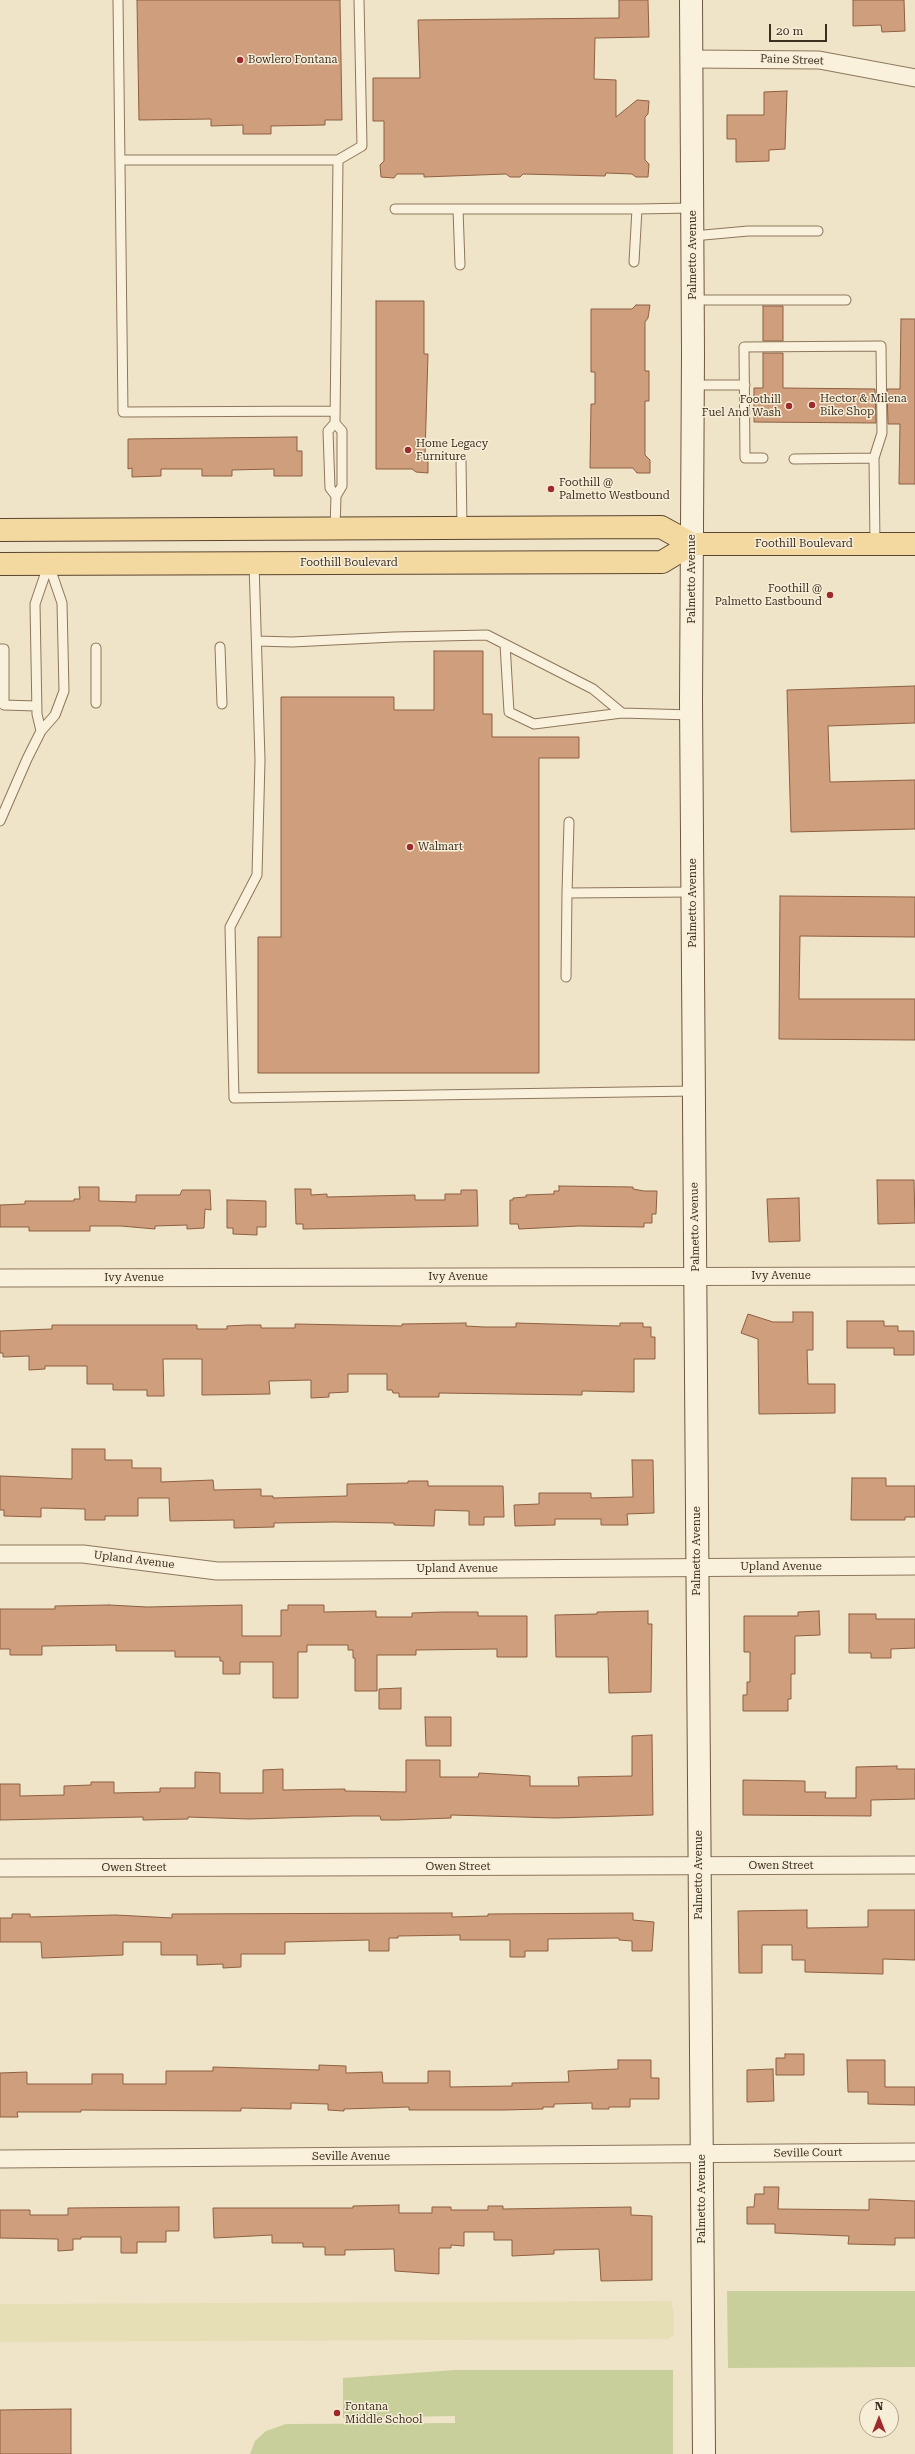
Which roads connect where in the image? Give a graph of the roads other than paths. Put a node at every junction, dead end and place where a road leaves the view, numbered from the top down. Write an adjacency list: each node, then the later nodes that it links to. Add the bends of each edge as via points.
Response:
1 (118, 0): 6 (lane)
2 (359, 0): 7 (lane, via 362,146)
3 (691, 0): 4 (street, Palmetto Avenue)
4 (691, 59): 5 (street, Paine Street, via 818,60); 8 (street, Palmetto Avenue)
5 (915, 78)
6 (120, 160): 7 (lane); 20 (lane, via 123,412)
7 (338, 160): 20 (lane)
8 (692, 208): 11 (lane); 13 (street, Palmetto Avenue)
9 (395, 209): 10 (lane)
10 (458, 209): 11 (lane); 15 (lane)
11 (637, 209): 14 (lane)
12 (818, 231): 13 (lane, via 748,231)
13 (693, 236): 16 (street, Palmetto Avenue)
14 (634, 262)
15 (460, 265)
16 (693, 300): 17 (lane); 18 (street, Palmetto Avenue)
17 (846, 300)
18 (693, 385): 19 (lane); 31 (street, Palmetto Avenue)
19 (745, 385): 22 (lane, via 745,458); 24 (lane, via 744,347 881,346 882,433)
20 (335, 412): 21 (lane)
21 (335, 423): 26 (lane, via 342,432 342,486); 26 (lane, via 328,431 330,488)
22 (763, 458)
23 (794, 458): 24 (lane)
24 (874, 458): 32 (lane)
25 (461, 460): 28 (lane)
26 (336, 496): 27 (lane)
27 (335, 528): 28 (main road, Foothill Boulevard); 30 (main road, Foothill Boulevard)
28 (462, 528): 31 (main road, Foothill Boulevard, via 661,527)
29 (0, 530): 30 (main road, Foothill Boulevard)
30 (49, 530): 34 (main road)
31 (692, 544): 32 (main road, Foothill Boulevard); 35 (main road, Foothill Boulevard, via 662,562); 47 (street, Palmetto Avenue)
32 (875, 544): 33 (main road, Foothill Boulevard)
33 (915, 544)
34 (49, 563): 35 (main road, Foothill Boulevard); 36 (main road, Foothill Boulevard); 45 (lane, via 35,604); 48 (lane, via 62,603 64,692 55,715)
35 (254, 563): 37 (lane)
36 (0, 564)
37 (257, 642): 38 (lane, via 487,635); 54 (lane, via 260,760 257,875 230,927 234,1098)
38 (505, 644): 46 (lane, via 593,689); 46 (lane, via 509,712 534,724)
39 (220, 647): 43 (lane)
40 (96, 648): 42 (lane)
41 (0, 649): 44 (lane, via 4,649)
42 (96, 703)
43 (222, 704)
44 (2, 705): 45 (lane)
45 (36, 706): 48 (lane)
46 (622, 713): 47 (lane)
47 (692, 715): 51 (street, Palmetto Avenue)
48 (41, 731): 49 (lane)
49 (0, 819)
50 (569, 822): 52 (lane)
51 (693, 892): 52 (lane); 54 (street, Palmetto Avenue)
52 (567, 893): 53 (lane)
53 (566, 977)
54 (694, 1092): 56 (street, Palmetto Avenue)
55 (915, 1276): 56 (street, Ivy Avenue)
56 (696, 1277): 57 (street, Ivy Avenue); 60 (street, Palmetto Avenue)
57 (0, 1278)
58 (0, 1554): 60 (street, Upland Avenue, via 83,1554 217,1571)
59 (915, 1566): 60 (street, Upland Avenue)
60 (697, 1568): 62 (street, Palmetto Avenue)
61 (915, 1865): 62 (street, Owen Street)
62 (699, 1866): 63 (street, Owen Street); 65 (street, Palmetto Avenue)
63 (0, 1868)
64 (915, 2152): 65 (street, Seville Court)
65 (701, 2154): 66 (street, Seville Avenue); 67 (street, Palmetto Avenue)
66 (0, 2159)
67 (704, 2454)

